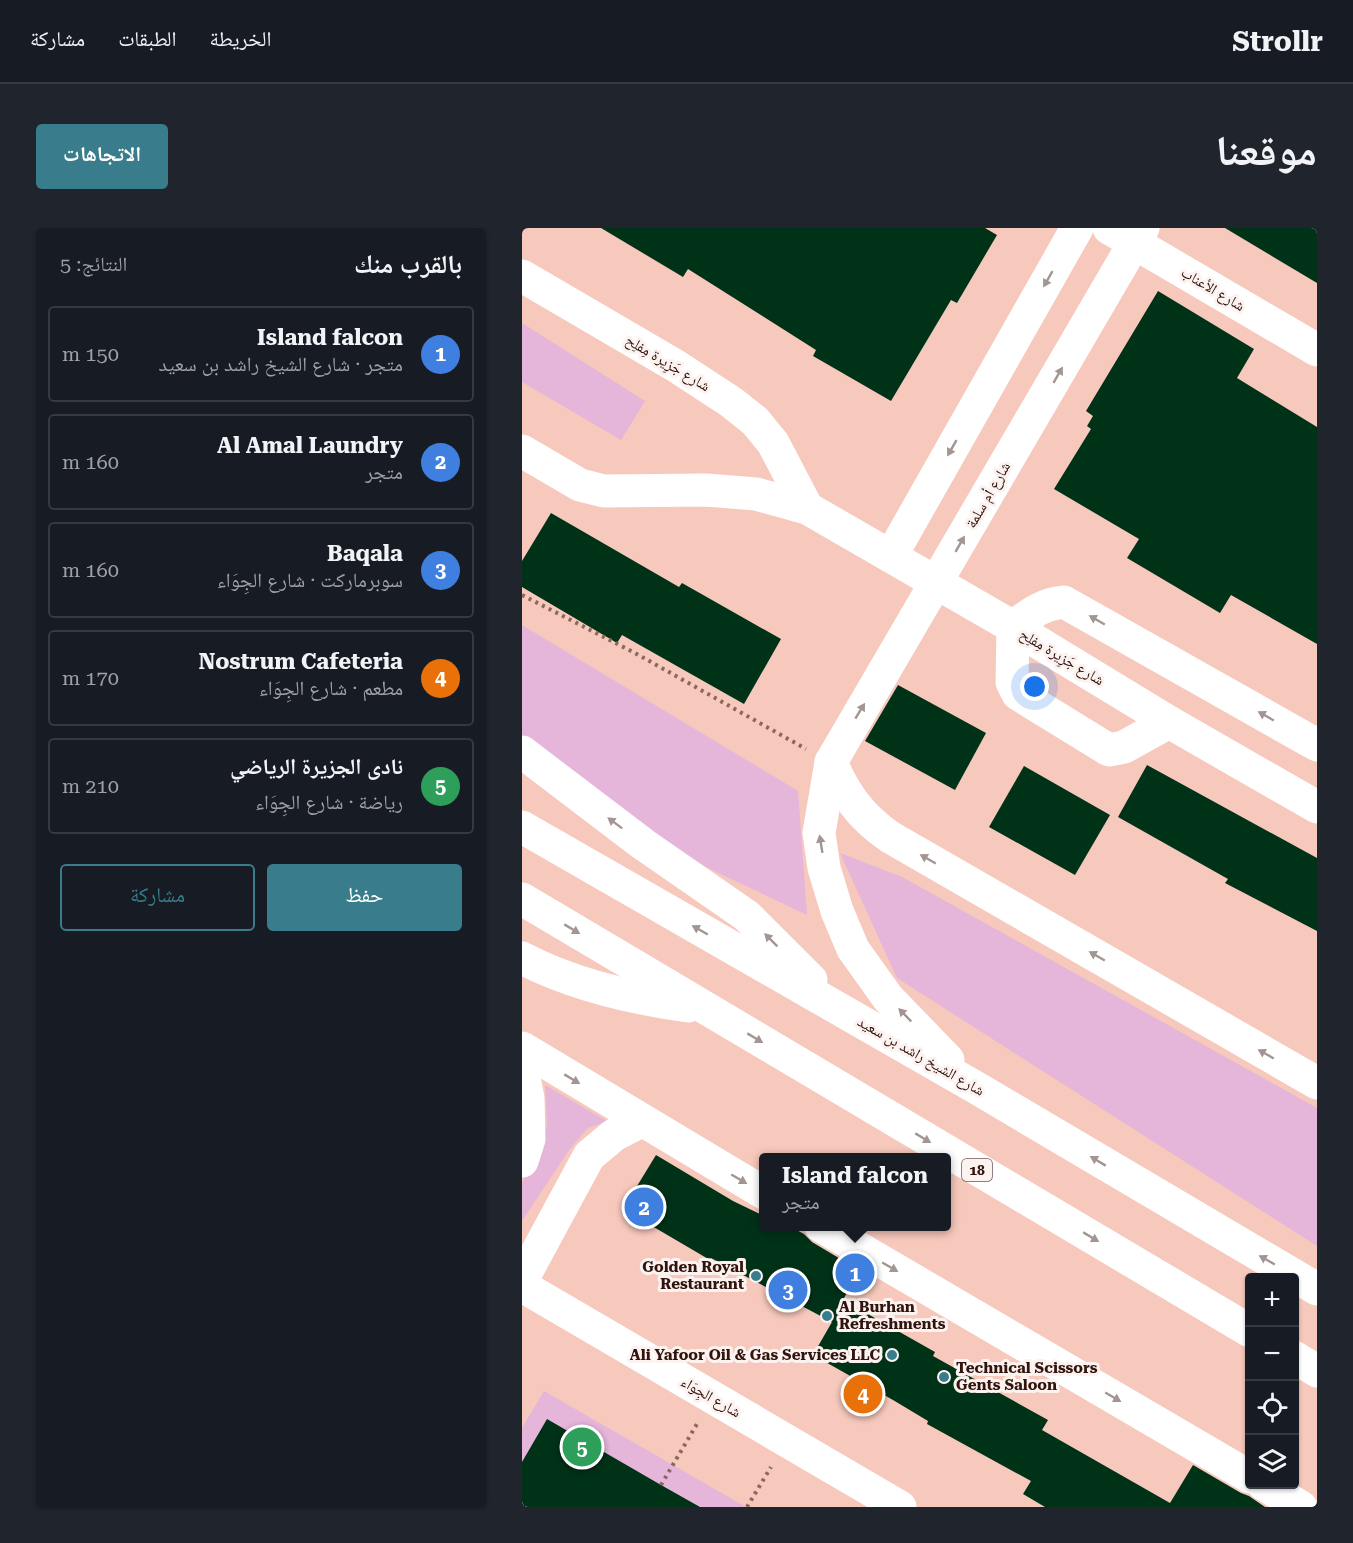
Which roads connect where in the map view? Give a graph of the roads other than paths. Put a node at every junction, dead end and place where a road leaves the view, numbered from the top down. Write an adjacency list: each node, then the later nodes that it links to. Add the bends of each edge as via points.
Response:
1 (1077, 228): 7 (street, one-way to 7)
2 (1129, 233): 4 (street, شارع الأعناب); 8 (street, شارع أم سلمة, one-way to 2)
3 (522, 276): 6 (street, شارع جَزِيرة مِفلِح, via 676,366 755,421 774,443)
4 (1317, 350)
5 (522, 451): 6 (street, شارع جَزِيرة مِفلِح, via 580,485 604,491 706,490 756,494)
6 (807, 508): 7 (street, شارع جَزِيرة مِفلِح)
7 (891, 556): 8 (street, شارع جَزِيرة مِفلِح)
8 (937, 583): 9 (street, شارع جَزِيرة مِفلِح); 13 (street, شارع أم سلمة, one-way to 8)
9 (1013, 627): 10 (street, شارع جَزِيرة مِفلِح); 10 (street, via 1012,682 1018,694 1109,750 1124,747); 11 (street, one-way to 9, via 1064,602 1036,609)
10 (1169, 722): 14 (street, شارع جَزِيرة مِفلِح)
11 (1317, 745)
12 (522, 752): 19 (street, one-way to 12, via 747,916 643,844)
13 (831, 762): 22 (street, one-way to 13, via 890,837 858,808); 23 (street, one-way to 13, via 888,998 853,949 824,868 819,833)
14 (1317, 807)
15 (522, 827): 19 (street, شارع الشيخ راشد بن سعيد, one-way to 15)
16 (522, 899): 18 (street, 18, one-way to 18)
17 (522, 958): 18 (street, via 591,986)
18 (704, 1009): 25 (street, 18, one-way to 25)
19 (842, 1011): 23 (street, شارع الشيخ راشد بن سعيد)
20 (522, 1048): 24 (street, one-way to 24)
21 (522, 1068): 27 (street, via 530,1139)
22 (1317, 1083)
23 (975, 1088): 32 (street, شارع الشيخ راشد بن سعيد, one-way to 23)
24 (641, 1121): 28 (street, one-way to 28); 30 (street, via 614,1135 589,1156)
25 (948, 1153)
26 (951, 1155): 33 (street, 18, one-way to 33)
27 (522, 1161)
28 (759, 1190)
29 (828, 1231): 36 (street, one-way to 36)
30 (522, 1280)
31 (522, 1286): 38 (street, شارع الجِوَاء)
32 (1317, 1289)
33 (1245, 1328)
34 (1299, 1360): 35 (street)
35 (1317, 1371)
36 (1245, 1474)
37 (1270, 1489): 39 (street)
38 (900, 1507)
39 (1301, 1507)

